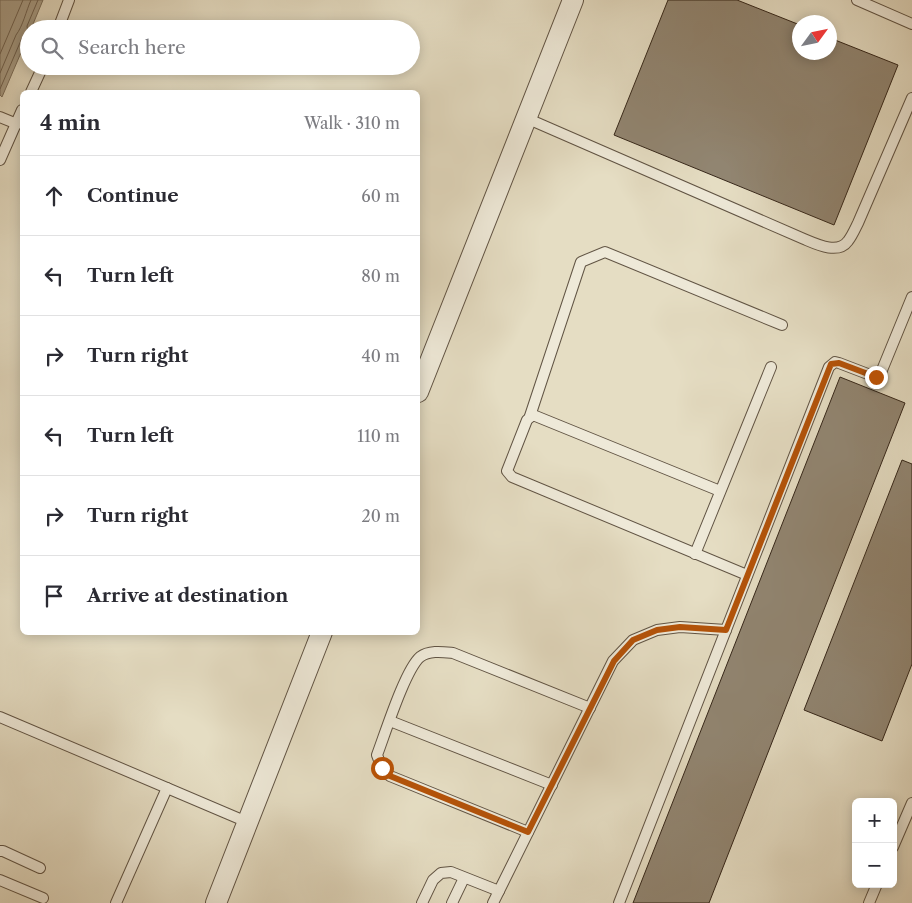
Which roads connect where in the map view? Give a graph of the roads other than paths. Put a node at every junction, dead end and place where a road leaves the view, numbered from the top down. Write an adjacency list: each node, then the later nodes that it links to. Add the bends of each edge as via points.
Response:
1 (69, 0): 4 (lane)
2 (574, 0): 11 (street)
3 (857, 0): 5 (lane)
4 (61, 20)
5 (912, 24)
6 (39, 75): 7 (lane)
7 (32, 90)
8 (912, 98): 11 (lane, via 858,223 848,243 838,248 804,239)
9 (20, 115): 12 (lane)
10 (0, 117): 12 (lane)
11 (526, 118): 17 (street)
12 (16, 124): 13 (lane)
13 (0, 160)
14 (912, 297): 21 (lane, via 880,375 873,376 835,362 829,367)
15 (782, 325): 18 (lane, via 605,252 594,255 581,262)
16 (771, 367): 19 (lane)
17 (420, 387)
18 (530, 416): 19 (lane, via 537,415); 20 (lane, via 508,467 512,477)
19 (720, 491): 20 (lane)
20 (695, 554): 21 (lane)
21 (747, 575): 22 (lane)
22 (726, 630): 24 (lane, via 680,627 657,630 633,640 614,661); 45 (lane)
23 (321, 635): 30 (street)
24 (590, 708): 26 (lane, via 454,653 437,652 421,656 410,668); 27 (lane)
25 (0, 717): 28 (lane)
26 (390, 721): 27 (lane); 31 (lane, via 377,755 382,768 390,776)
27 (552, 785): 31 (lane)
28 (167, 788): 30 (lane); 40 (lane)
29 (912, 804): 32 (lane)
30 (247, 822): 41 (street)
31 (528, 832): 38 (lane)
32 (895, 843)
33 (0, 851): 34 (lane)
34 (40, 868)
35 (464, 878): 38 (lane); 42 (lane, via 451,872 441,873 433,880); 43 (lane)
36 (0, 880): 39 (lane)
37 (875, 888): 46 (lane)
38 (499, 891): 44 (lane)
39 (44, 898)
40 (116, 903)
41 (216, 903)
42 (422, 903)
43 (452, 903)
44 (493, 903)
45 (619, 903)
46 (869, 903)

